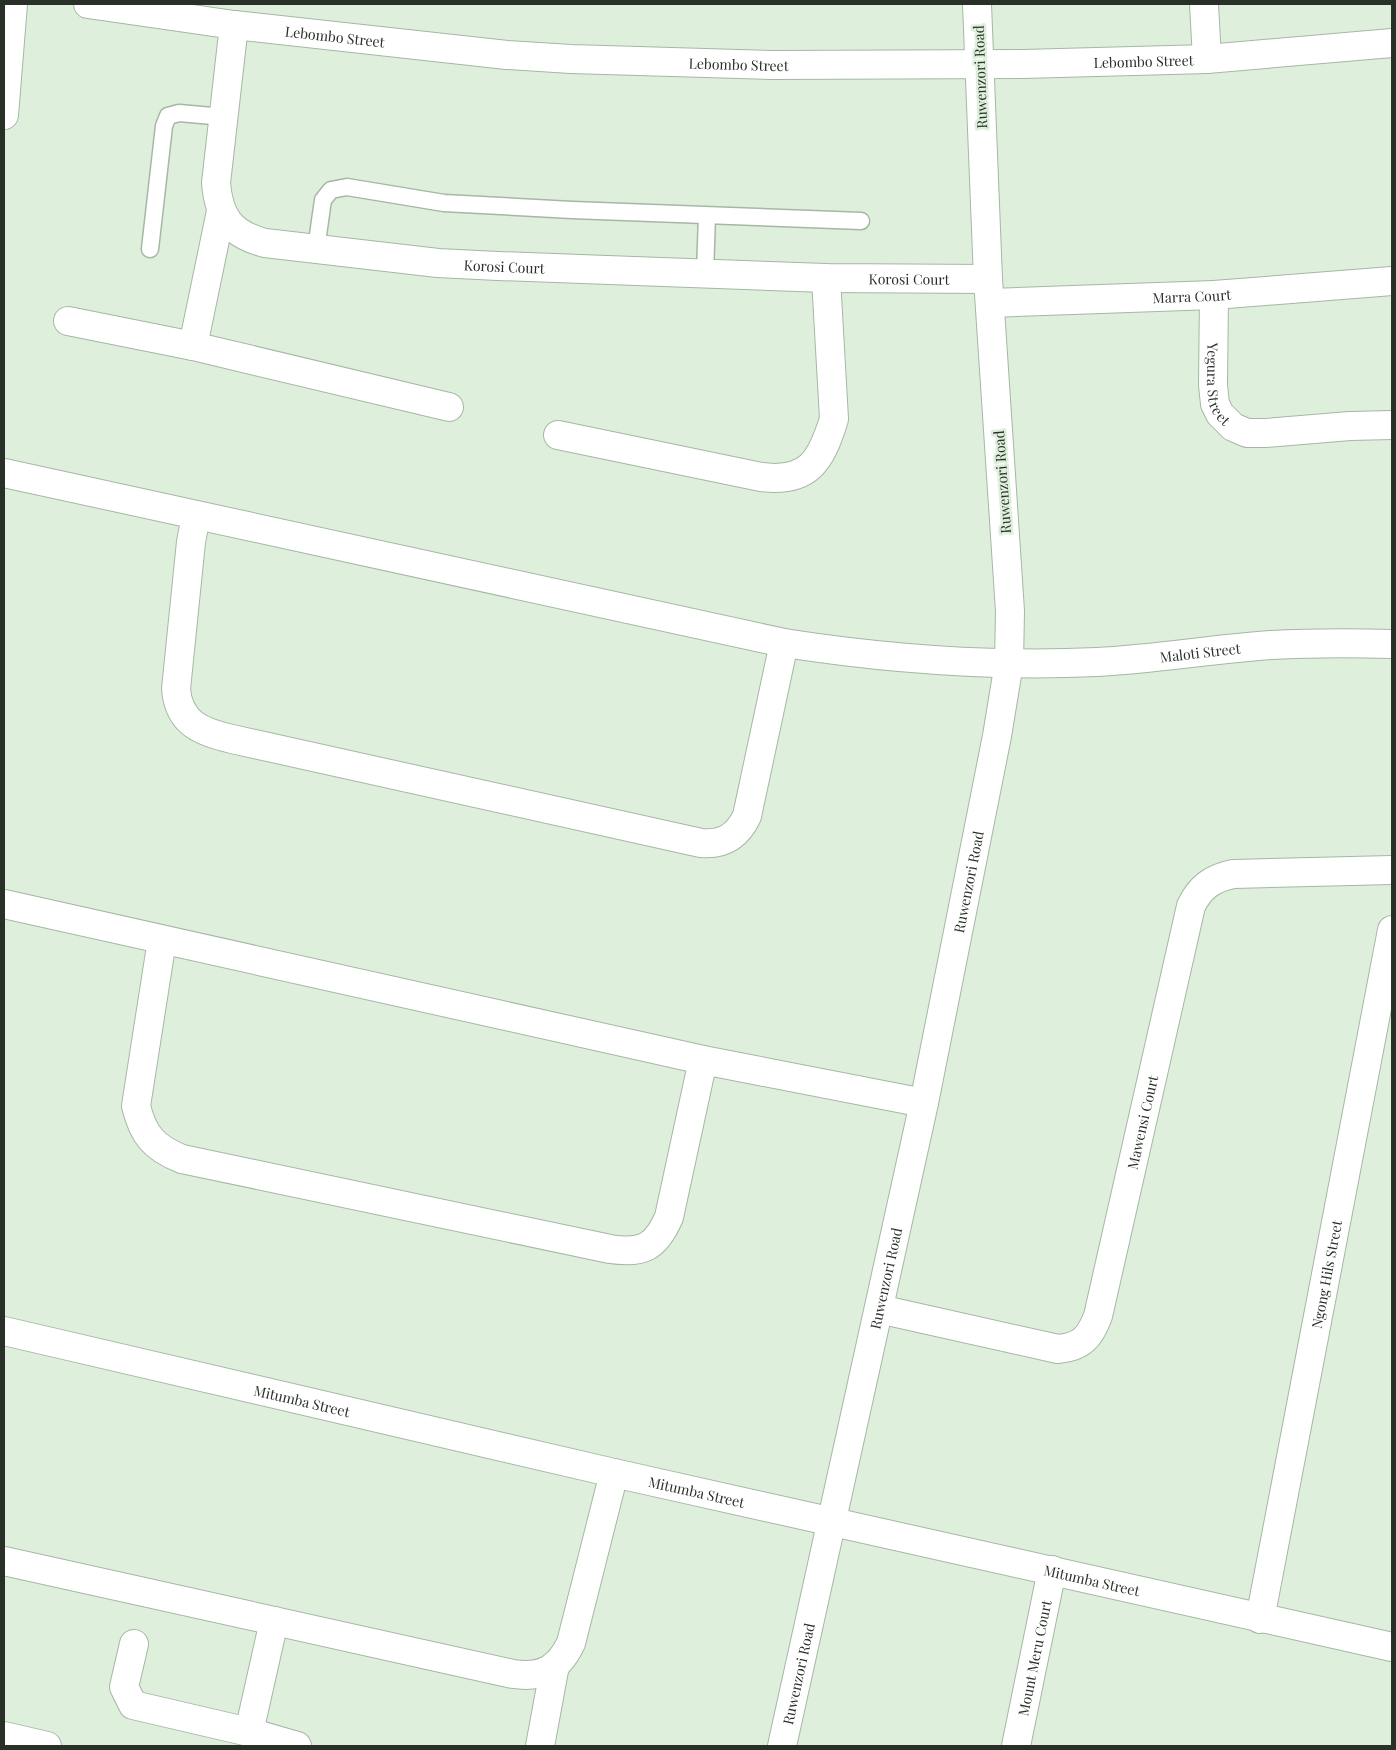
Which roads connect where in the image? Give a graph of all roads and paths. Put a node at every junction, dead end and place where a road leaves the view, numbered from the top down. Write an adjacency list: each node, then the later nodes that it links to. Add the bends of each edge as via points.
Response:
1 (13, 4): 9 (street)
2 (88, 4): 5 (street, Lebombo Street)
3 (977, 4): 8 (street, Ruwenzori Road)
4 (1204, 4): 7 (street)
5 (234, 25): 8 (street, Lebombo Street, via 571,59 773,65); 10 (street, Korosi Court)
6 (1392, 43): 7 (street, Lebombo Street)
7 (1207, 60): 8 (street, Lebombo Street)
8 (980, 64): 19 (street, Ruwenzori Road)
9 (4, 115)
10 (224, 117): 11 (street, Korosi Court, via 216,183); 14 (lane, via 179,113 168,116 164,126)
11 (221, 210): 15 (street, Korosi Court, via 237,232 250,239); 22 (street)
12 (707, 216): 13 (lane); 15 (lane, via 444,203 347,187 331,190 323,200); 16 (lane)
13 (861, 221)
14 (150, 249)
15 (316, 249): 16 (street, Korosi Court, via 438,263)
16 (705, 273): 17 (street, Korosi Court)
17 (826, 278): 19 (street, Korosi Court); 25 (street, via 834,419 819,458 809,468 779,480 761,478)
18 (1392, 281): 20 (street, Marra Court)
19 (989, 291): 20 (street, Marra Court); 30 (street, Ruwenzori Road, via 1010,612)
20 (1214, 295): 24 (street, Yegura Street, via 1215,404 1233,428 1247,433 1266,433)
21 (68, 321): 22 (street)
22 (193, 346): 23 (street)
23 (449, 407)
24 (1392, 425)
25 (558, 435)
26 (4, 473): 27 (street, Maloti Street)
27 (196, 516): 28 (street, Maloti Street); 28 (street, via 176,700 192,724 201,730 701,843 727,840 739,830 747,816)
28 (784, 644): 30 (street, Maloti Street, via 946,662)
29 (1392, 644): 30 (street, Maloti Street, via 1337,642 1097,662)
30 (1008, 662): 36 (street, Ruwenzori Road, via 997,736)
31 (1392, 870): 37 (street, Mawensi Court, via 1233,874 1217,878 1200,890 1191,906 1098,1316 1087,1338 1073,1346 1058,1349)
32 (4, 904): 34 (street)
33 (1392, 930): 43 (street, Ngong Hils Street)
34 (162, 940): 35 (street); 35 (street, via 136,1106 142,1127 149,1137 163,1150 182,1159 610,1249 635,1251 653,1243 669,1217)
35 (703, 1060): 36 (street)
36 (924, 1103): 37 (street, Ruwenzori Road)
37 (879, 1309): 40 (street, Ruwenzori Road)
38 (4, 1331): 39 (street, Mitumba Street)
39 (614, 1473): 40 (street, Mitumba Street); 47 (street, via 571,1643)
40 (831, 1522): 42 (street, Mitumba Street); 53 (street, Ruwenzori Road)
41 (4, 1561): 44 (street)
42 (1052, 1570): 43 (street, Mitumba Street); 54 (street, Mount Meru Court)
43 (1260, 1619): 46 (street, Mitumba Street)
44 (274, 1621): 47 (street, via 524,1676 540,1674); 48 (street)
45 (134, 1644): 48 (street, via 124,1687 133,1705)
46 (1392, 1647)
47 (555, 1666): 52 (street)
48 (249, 1732): 51 (street)
49 (4, 1736): 50 (street)
50 (47, 1746)
51 (297, 1746)
52 (540, 1746)
53 (782, 1746)
54 (1016, 1746)

